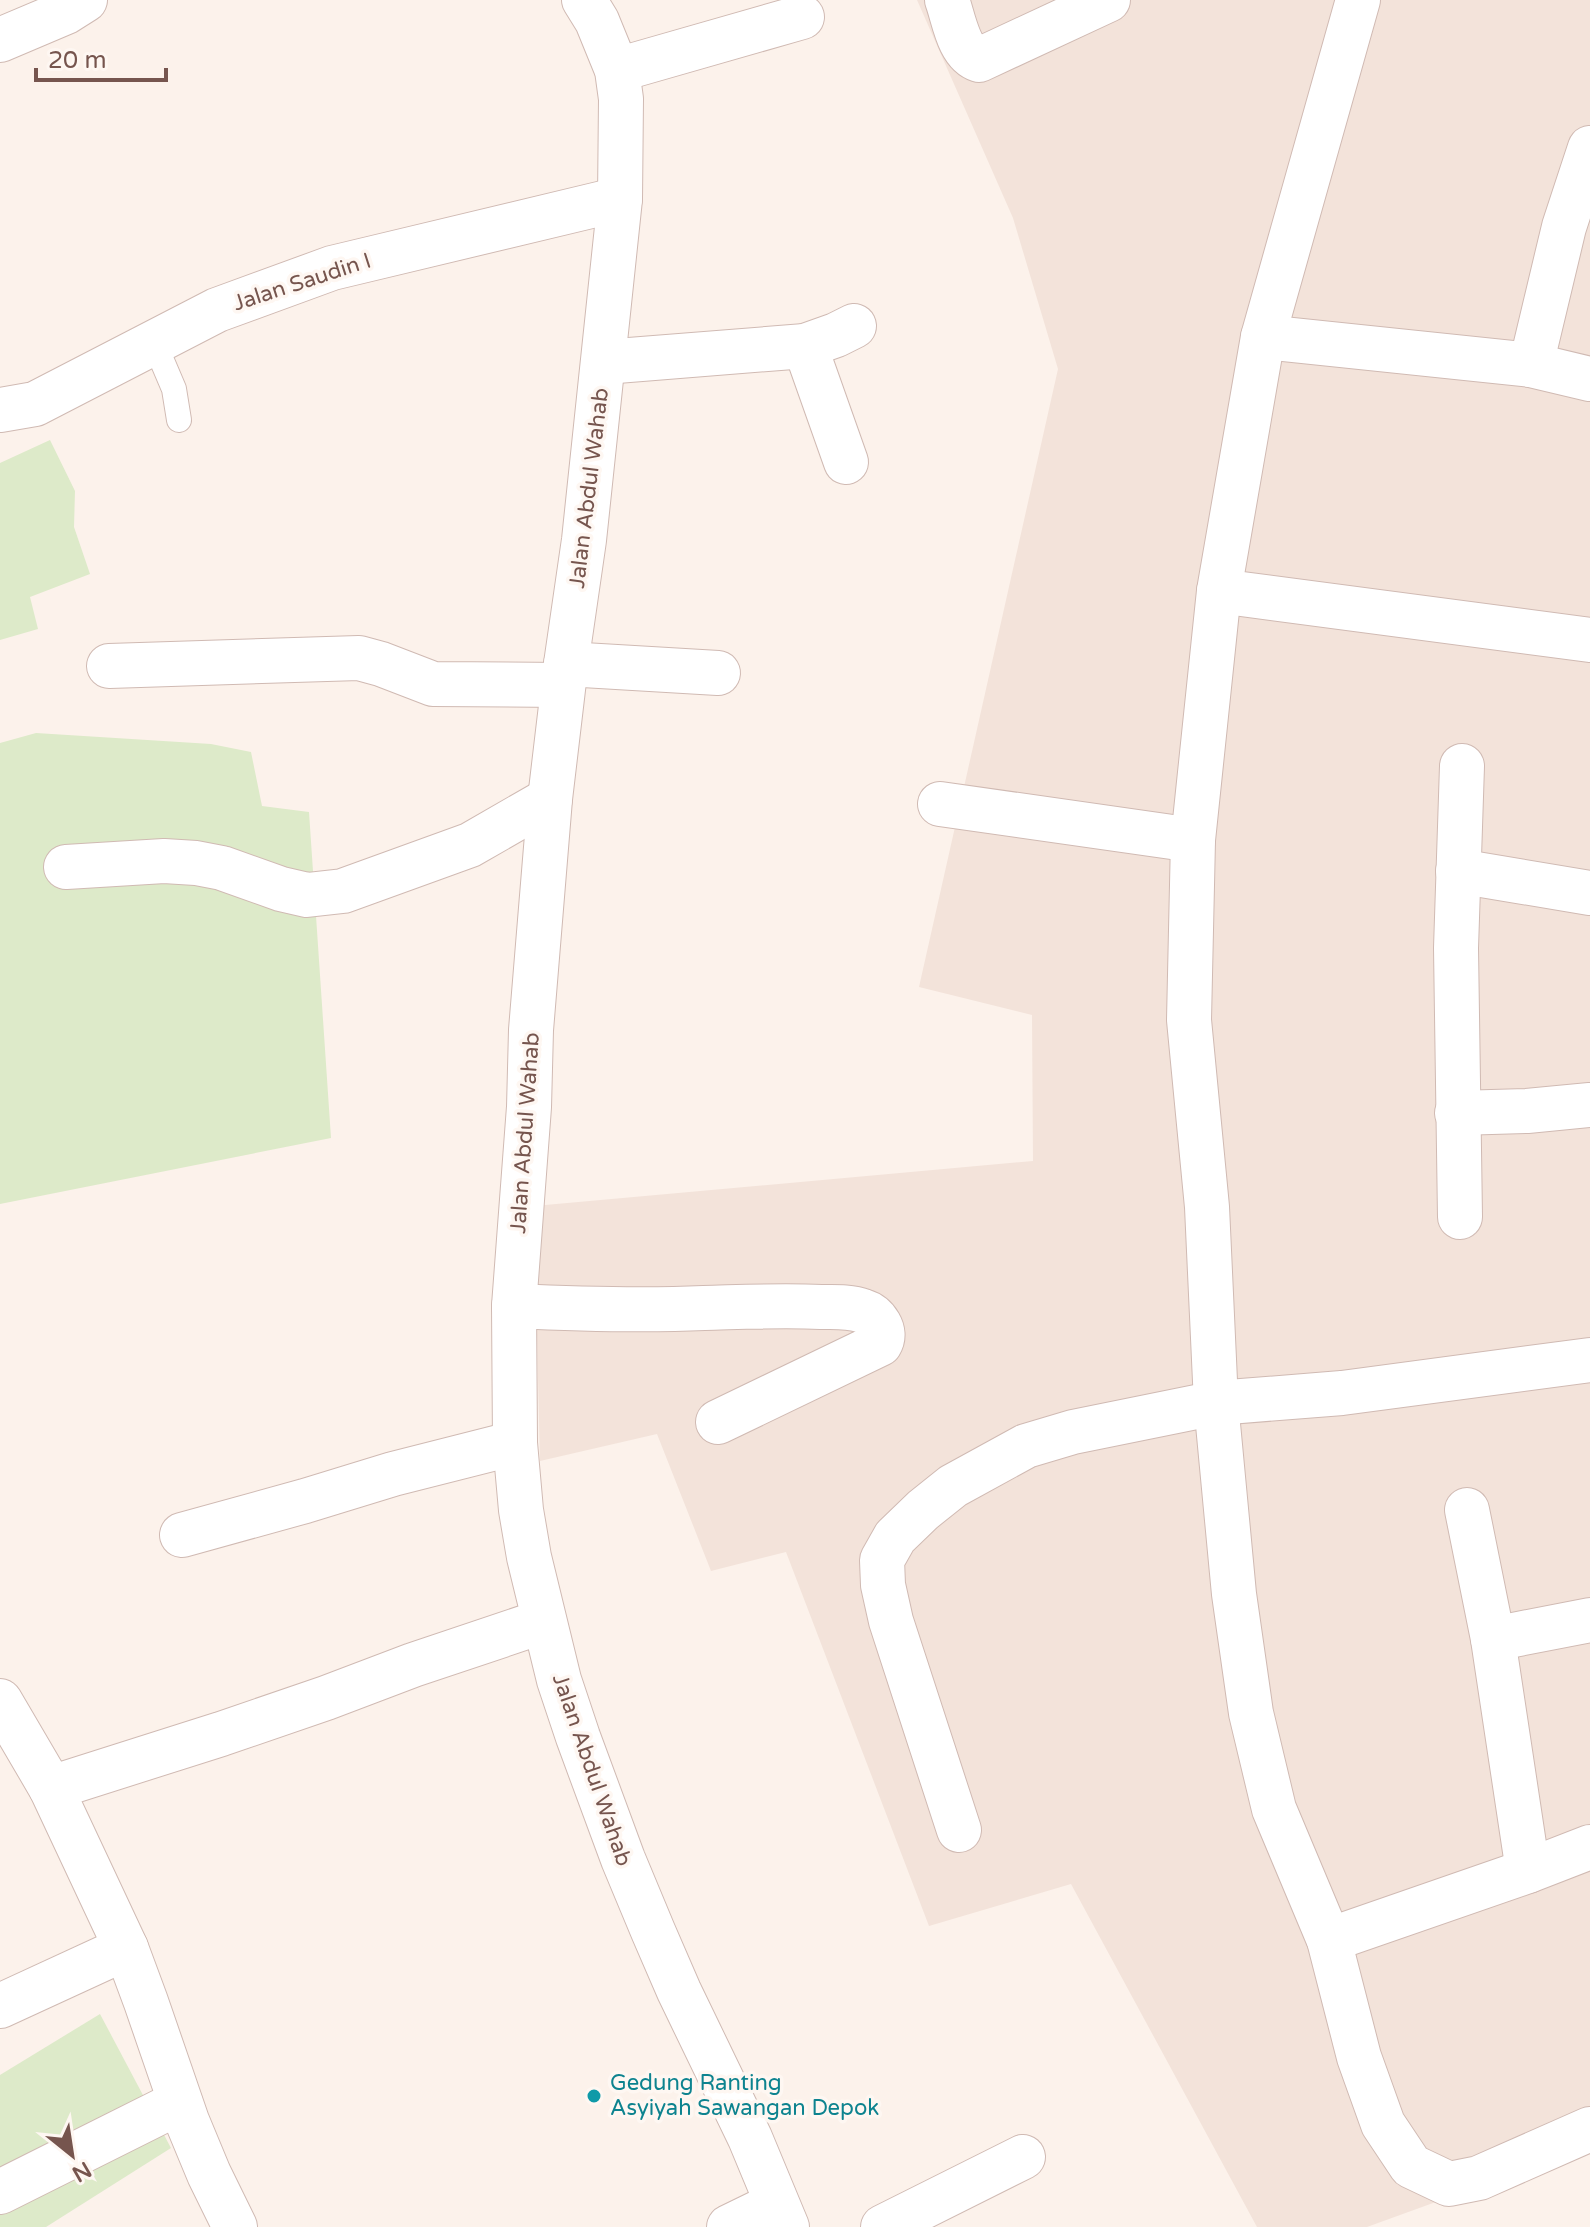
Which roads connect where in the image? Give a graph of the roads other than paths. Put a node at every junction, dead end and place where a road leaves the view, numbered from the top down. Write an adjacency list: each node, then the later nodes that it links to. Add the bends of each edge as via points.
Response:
1 (85, 0): 7 (street)
2 (584, 0): 8 (street, Jalan Abdul Wahab)
3 (947, 0): 4 (street, via 964,48 979,60)
4 (1108, 0)
5 (1358, 0): 12 (street)
6 (802, 17): 8 (street)
7 (0, 40)
8 (617, 70): 10 (street, Jalan Abdul Wahab)
9 (1590, 148): 16 (street, via 1564,227)
10 (620, 199): 13 (street, Jalan Saudin I, via 332,268 217,310); 15 (street, Jalan Abdul Wahab)
11 (854, 326): 14 (street)
12 (1263, 337): 16 (street); 21 (street)
13 (154, 342): 18 (street, Jalan Saudin I, via 35,404); 19 (lane, via 174,389)
14 (805, 346): 15 (street); 20 (street)
15 (604, 362): 25 (street, Jalan Abdul Wahab)
16 (1531, 365): 17 (street)
17 (1590, 379)
18 (0, 410)
19 (179, 420)
20 (846, 462)
21 (1219, 591): 22 (street); 29 (street)
22 (1590, 640)
23 (109, 666): 25 (street, via 359,658 433,684)
24 (718, 673): 25 (street)
25 (565, 675): 27 (street, Jalan Abdul Wahab)
26 (1462, 766): 31 (street)
27 (550, 799): 30 (street, via 470,845 343,891 307,895 196,863); 36 (street, Jalan Abdul Wahab)
28 (940, 804): 29 (street)
29 (1193, 840): 38 (street, via 1189,1020 1207,1207)
30 (66, 867)
31 (1458, 871): 32 (street); 34 (street)
32 (1590, 893)
33 (1590, 1105): 34 (street)
34 (1457, 1113): 35 (street)
35 (1460, 1217)
36 (514, 1306): 39 (street, via 849,1308 863,1310 878,1322 883,1332 880,1344); 40 (street, Jalan Abdul Wahab)
37 (1590, 1360): 38 (street, via 1342,1393)
38 (1216, 1403): 48 (street, via 1026,1446 953,1486 895,1537 882,1560 888,1609); 51 (street, via 1251,1713 1274,1809)
39 (718, 1422)
40 (515, 1443): 42 (street); 44 (street, Jalan Abdul Wahab, via 525,1534)
41 (1467, 1510): 45 (street)
42 (182, 1535)
43 (1590, 1620): 45 (street)
44 (544, 1621): 47 (street); 58 (street, Jalan Abdul Wahab, via 623,1859)
45 (1493, 1639): 50 (street)
46 (0, 1701): 47 (street)
47 (51, 1788): 52 (street)
48 (959, 1830)
49 (1590, 1847): 50 (street)
50 (1528, 1871): 51 (street)
51 (1329, 1940): 55 (street, via 1359,2057 1383,2124 1411,2166 1449,2184 1479,2178)
52 (126, 1948): 53 (street); 54 (street)
53 (0, 2006)
54 (180, 2102): 57 (street); 59 (street)
55 (1590, 2129)
56 (1023, 2157): 61 (street)
57 (0, 2192)
58 (781, 2216): 60 (street)
59 (235, 2227)
60 (729, 2227)
61 (883, 2227)

